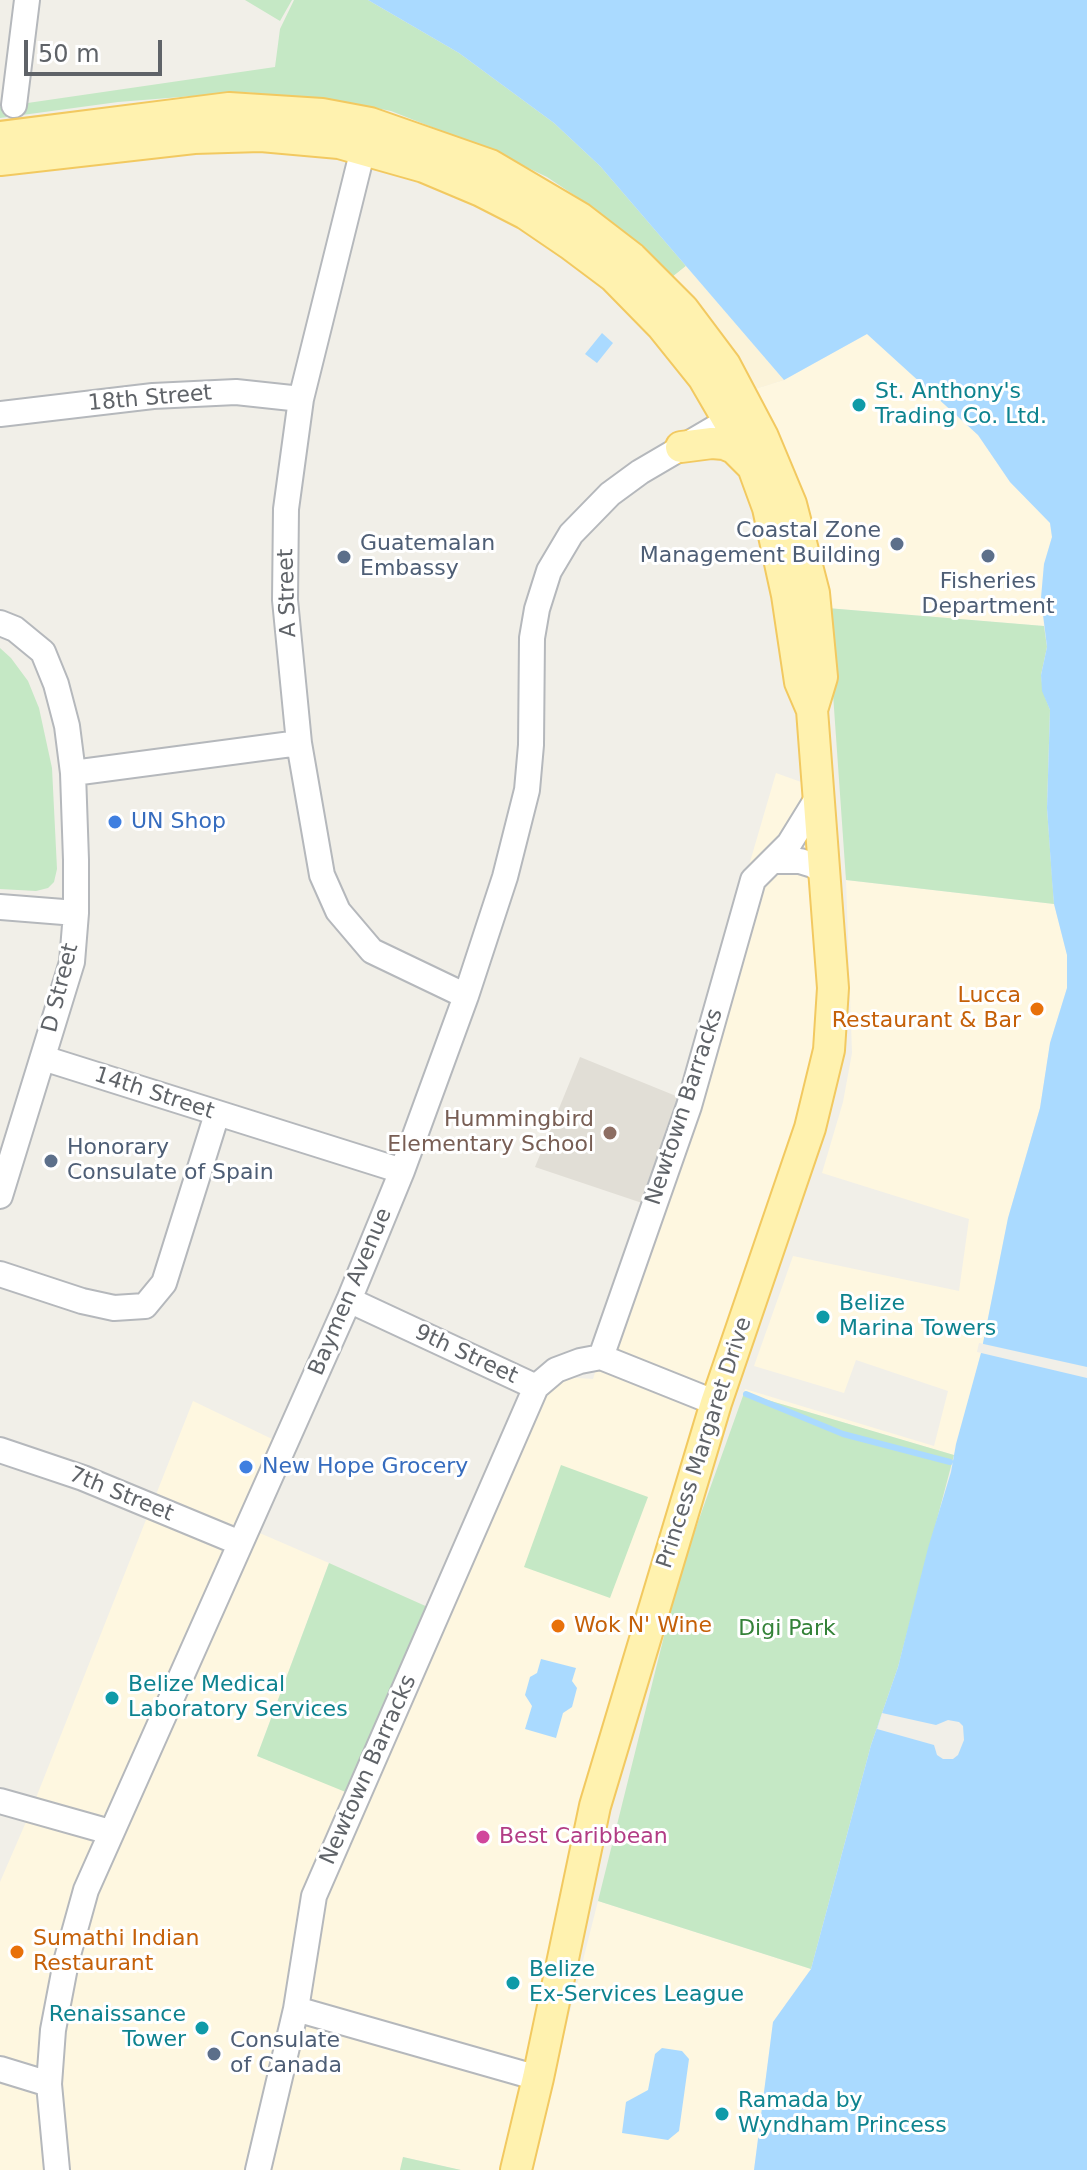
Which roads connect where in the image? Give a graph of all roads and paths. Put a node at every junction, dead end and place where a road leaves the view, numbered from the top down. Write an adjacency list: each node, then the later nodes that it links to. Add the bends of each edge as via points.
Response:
1 (27, 0): 2 (street)
2 (7, 104): 4 (street)
3 (367, 136): 4 (main road, Princess Margaret Drive, via 322,114 229,108); 6 (main road, Princess Margaret Drive, via 526,214 559,236 614,277); 7 (street, A Street); 9 (main road, Princess Margaret Drive, via 490,165 580,218 632,258 683,309 725,365)
4 (21, 142): 5 (main road, Princess Margaret Drive)
5 (0, 160)
6 (703, 377): 9 (main road, Princess Margaret Drive); 10 (main road, via 707,414)
7 (301, 399): 8 (street, 18th Street, via 236,392 153,396); 14 (street, A Street, via 286,509 285,585)
8 (0, 414)
9 (738, 414): 10 (street, Baymen Avenue); 11 (main road, Princess Margaret Drive); 13 (main road, Princess Margaret Drive, via 791,504 811,582 822,677)
10 (681, 447): 11 (main road, via 724,444); 21 (street, Baymen Avenue, via 596,505 549,571 532,638 527,790)
11 (753, 467): 13 (main road, Princess Margaret Drive, via 781,562 800,682)
12 (0, 623): 15 (street, D Street, via 43,652 67,726)
13 (812, 710): 16 (main road, Princess Margaret Drive)
14 (299, 743): 15 (street); 21 (street, A Street, via 322,875 338,911 372,951)
15 (73, 773): 20 (street, D Street)
16 (818, 797): 17 (street, Newtown Barracks); 18 (main road, Princess Margaret Drive)
17 (773, 861): 18 (street, via 800,861); 29 (street, Newtown Barracks, via 753,880 689,1106)
18 (824, 873): 31 (main road, Princess Margaret Drive, via 833,988 829,1050 810,1128)
19 (0, 907): 20 (street)
20 (76, 913): 22 (street, D Street, via 72,962)
21 (466, 996): 25 (street, Baymen Avenue)
22 (43, 1058): 23 (street, 14th Street); 24 (street, D Street)
23 (217, 1114): 25 (street, 14th Street); 27 (street, via 164,1283 145,1306 114,1308 82,1301)
24 (5, 1162): 26 (street, D Street)
25 (402, 1171): 28 (street, Baymen Avenue)
26 (0, 1196)
27 (0, 1274)
28 (349, 1300): 30 (street, 9th Street); 33 (street, Baymen Avenue)
29 (601, 1357): 30 (street, 9th Street, via 556,1370); 31 (street)
30 (536, 1387): 36 (street, Newtown Barracks, via 314,1896)
31 (716, 1403): 38 (main road, Princess Margaret Drive, via 595,1806)
32 (0, 1450): 33 (street, 7th Street)
33 (240, 1543): 35 (street, Baymen Avenue)
34 (0, 1801): 35 (street)
35 (110, 1832): 39 (street, Baymen Avenue, via 86,1890 66,1962)
36 (296, 2009): 38 (street); 41 (street, Newtown Barracks)
37 (0, 2069): 39 (street)
38 (538, 2078): 42 (main road, Princess Margaret Drive)
39 (49, 2084): 40 (street, Baymen Avenue)
40 (57, 2170)
41 (258, 2170)
42 (516, 2170)

